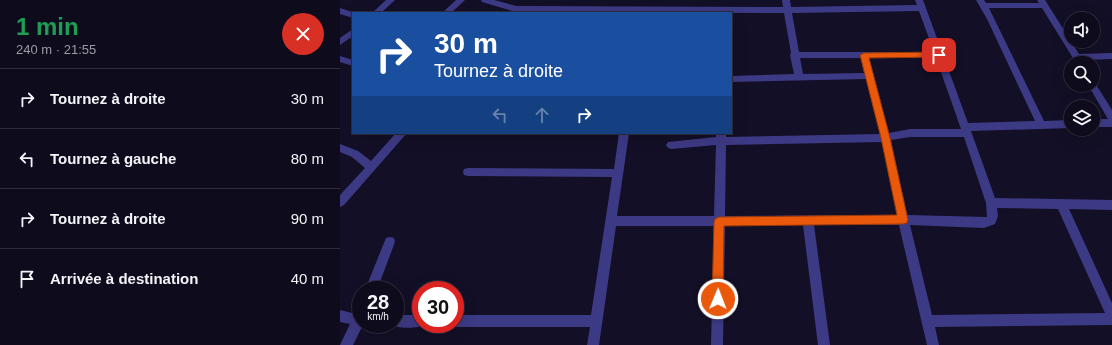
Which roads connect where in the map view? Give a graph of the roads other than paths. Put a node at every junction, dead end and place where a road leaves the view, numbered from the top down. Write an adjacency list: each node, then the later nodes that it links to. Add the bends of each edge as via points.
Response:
1 (391, 0): 15 (street)
2 (461, 0): 16 (street)
3 (485, 0): 10 (street)
4 (532, 0): 10 (street)
5 (644, 0): 12 (street)
6 (786, 0): 11 (street)
7 (1043, 2): 8 (street); 23 (street)
8 (982, 3): 36 (street)
9 (920, 4): 11 (street); 22 (street)
10 (517, 10): 12 (street)
11 (786, 10): 13 (street); 20 (street)
12 (643, 11): 13 (street)
13 (721, 11)
14 (340, 12): 17 (street)
15 (377, 12)
16 (447, 12)
17 (352, 15)
18 (352, 33): 19 (street)
19 (340, 42)
20 (794, 55): 21 (street); 29 (street)
21 (864, 55): 22 (street); 28 (street)
22 (939, 55): 37 (street)
23 (1076, 56)
24 (1112, 56): 25 (street)
25 (1100, 57)
26 (340, 59): 27 (street)
27 (352, 64)
28 (869, 76): 29 (street); 41 (street)
29 (799, 77): 30 (street)
30 (732, 79)
31 (1096, 92): 32 (street)
32 (1112, 118)
33 (1100, 123): 34 (street)
34 (1112, 123)
35 (1064, 124): 36 (street)
36 (1041, 125): 37 (street)
37 (966, 130): 41 (street, via 910,133); 48 (street)
38 (401, 134): 44 (street)
39 (624, 134): 46 (street)
40 (721, 137): 41 (street); 42 (street); 54 (street)
41 (886, 138): 52 (street)
42 (671, 145)
43 (340, 148): 44 (street, via 355,154)
44 (371, 167): 47 (street)
45 (468, 172): 46 (street)
46 (618, 173): 53 (street)
47 (340, 202)
48 (991, 203): 49 (street); 52 (street, via 993,216 991,221 984,223)
49 (1061, 204): 50 (street); 58 (street)
50 (1112, 205)
51 (808, 220): 52 (street); 54 (street); 68 (street)
52 (903, 220): 63 (street)
53 (611, 221): 54 (street); 62 (street)
54 (719, 222): 67 (street)
55 (390, 242): 56 (street)
56 (375, 281)
57 (340, 316): 59 (street)
58 (1112, 316)
59 (352, 318)
60 (1112, 319): 63 (street)
61 (464, 321): 62 (street)
62 (596, 321): 66 (street)
63 (928, 321): 69 (street)
64 (352, 333): 65 (street)
65 (346, 345)
66 (593, 345)
67 (717, 345)
68 (824, 345)
69 (933, 345)

